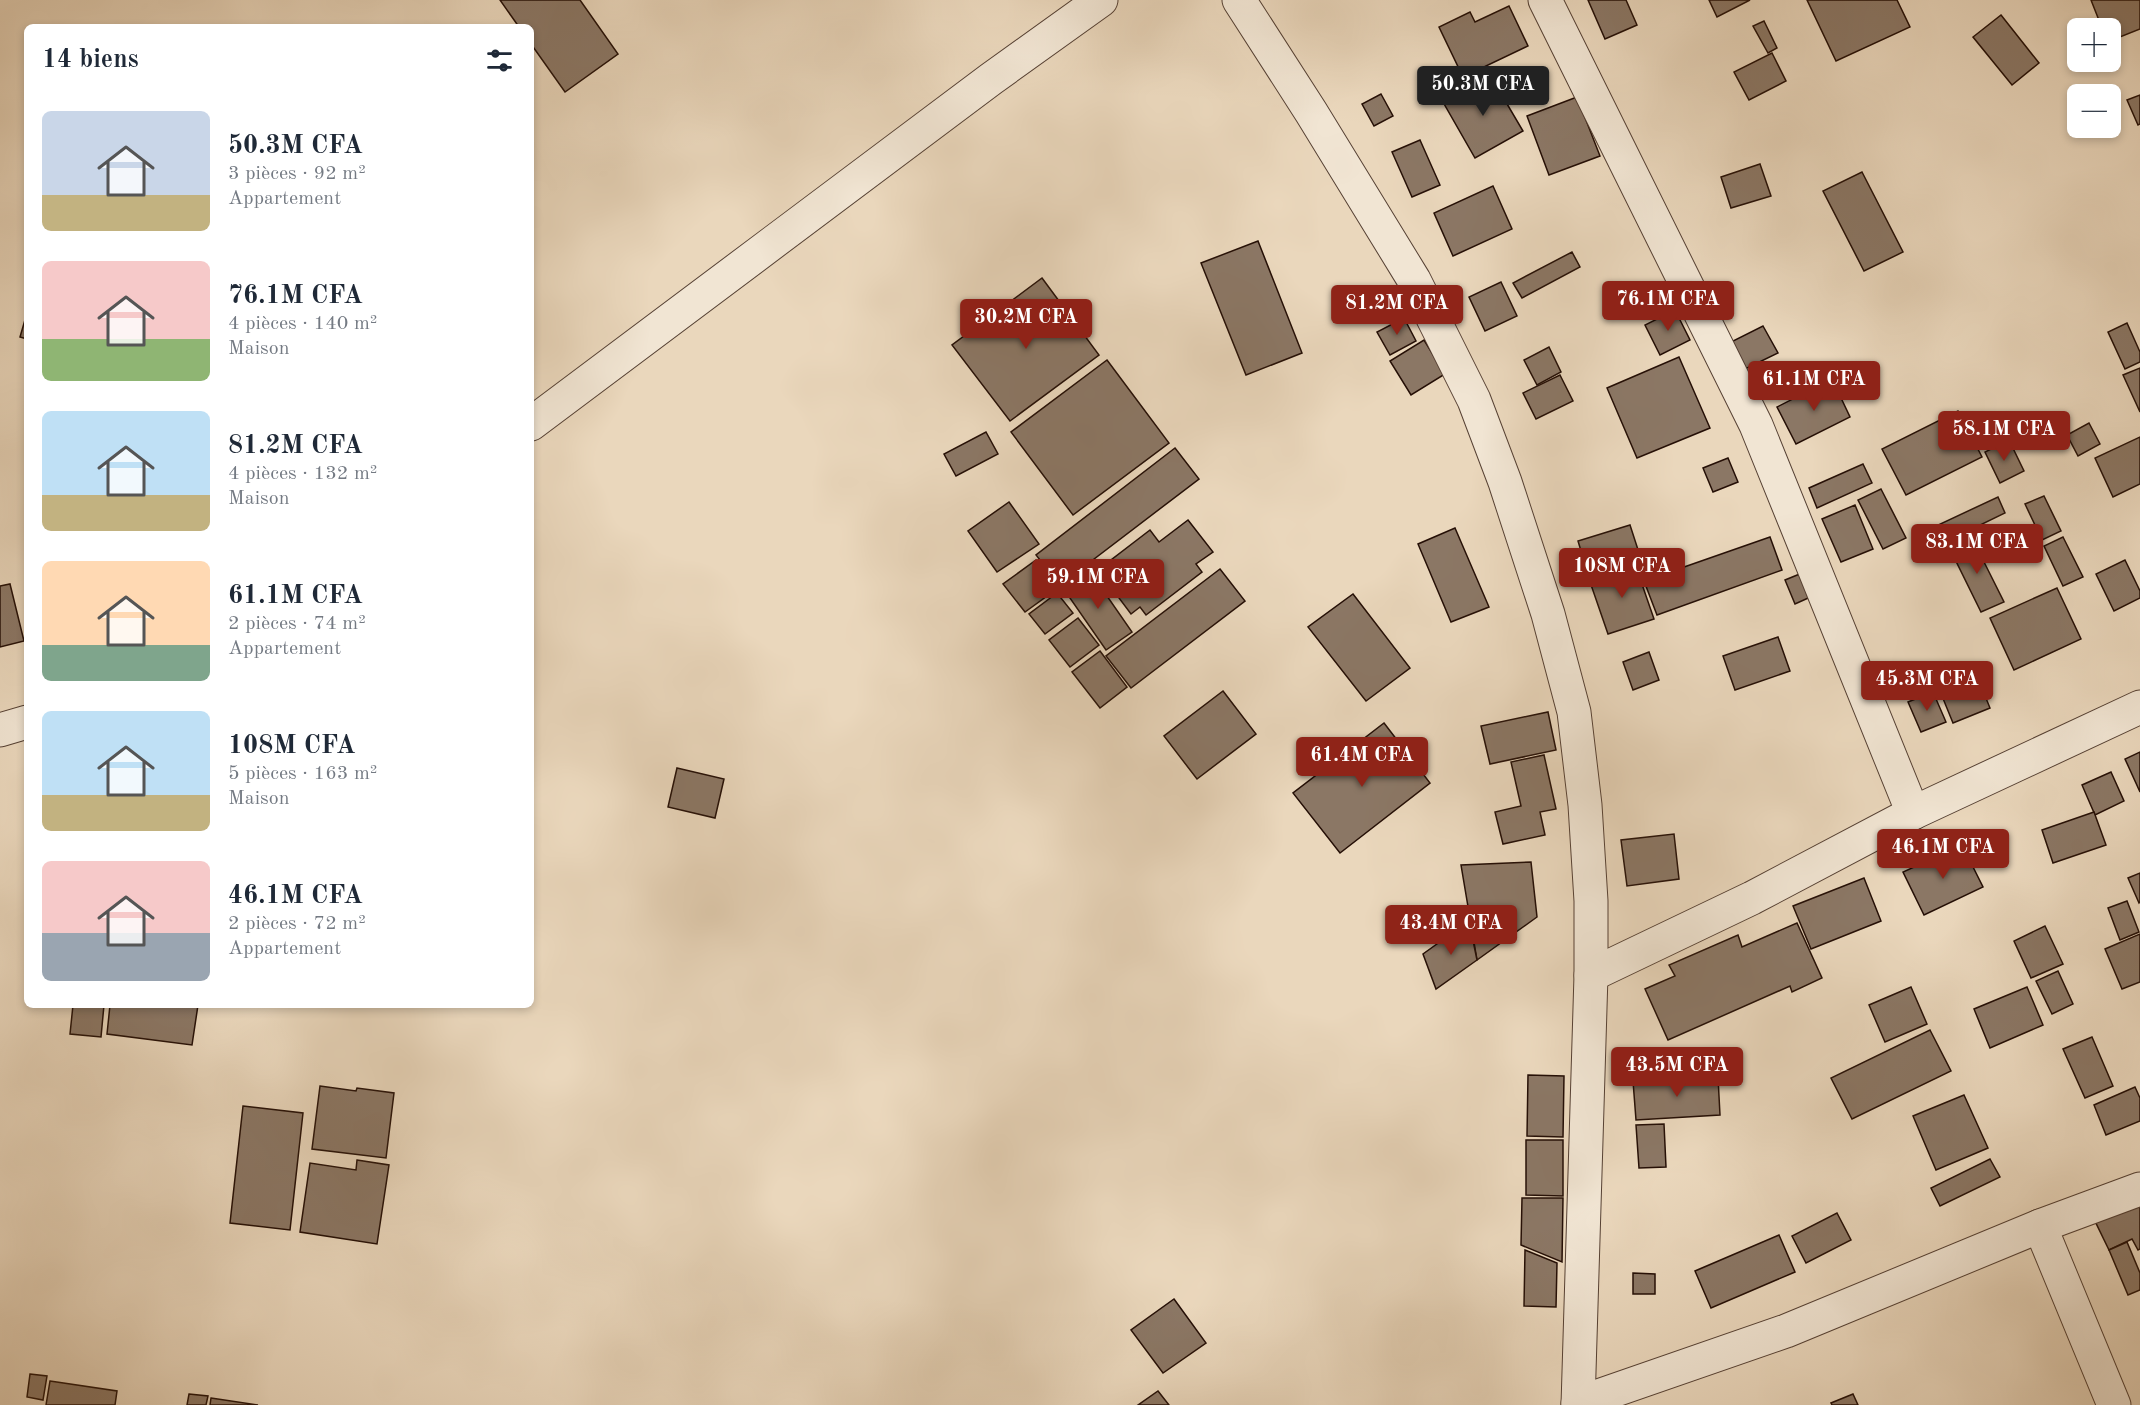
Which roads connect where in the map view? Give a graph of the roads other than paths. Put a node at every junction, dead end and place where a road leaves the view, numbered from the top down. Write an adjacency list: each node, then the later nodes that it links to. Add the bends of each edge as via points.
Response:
1 (1101, 0): 4 (street)
2 (1239, 0): 9 (street, via 1414,280 1474,400 1505,482 1548,614 1574,712 1585,805)
3 (1545, 0): 8 (street, via 1756,425)
4 (534, 422)
5 (2140, 707): 8 (street)
6 (24, 723): 7 (street)
7 (0, 730)
8 (1913, 813): 9 (street, via 1752,898)
9 (1591, 975): 12 (street)
10 (2140, 1189): 11 (street)
11 (2040, 1226): 12 (street, via 1786,1331); 13 (street)
12 (1578, 1404)
13 (2114, 1405)

